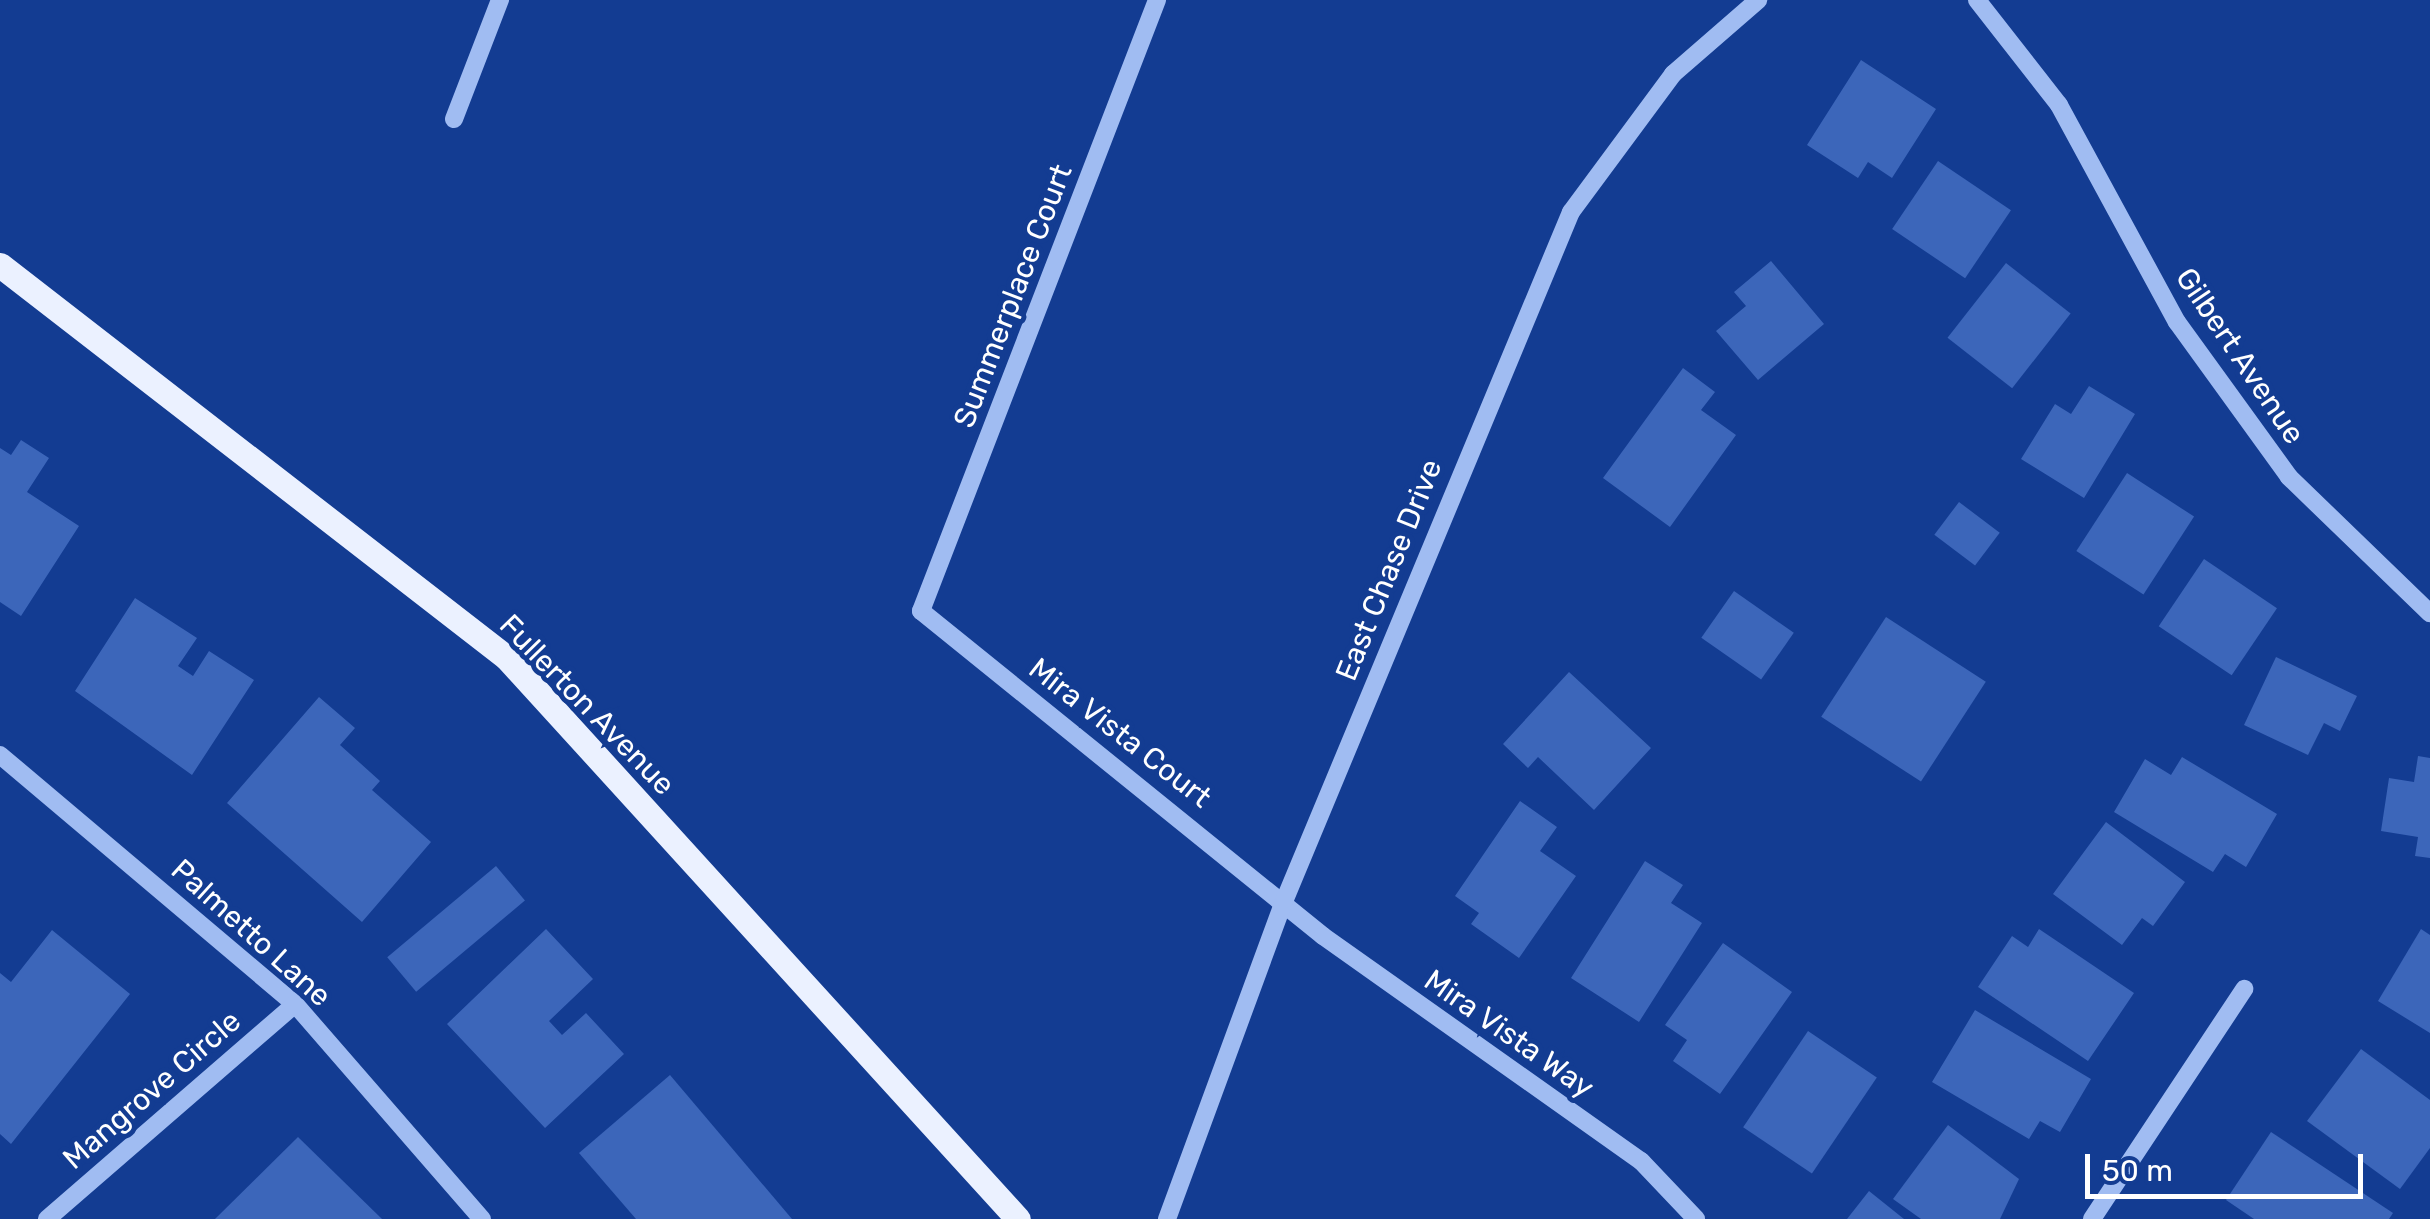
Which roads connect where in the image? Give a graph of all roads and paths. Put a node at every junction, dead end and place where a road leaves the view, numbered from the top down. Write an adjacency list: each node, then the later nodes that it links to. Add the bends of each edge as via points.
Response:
1 (500, 0): 5 (street)
2 (1156, 0): 7 (street, Summerplace Court)
3 (1758, 0): 10 (street, East Chase Drive, via 1673,74 1572,212)
4 (1977, 0): 8 (street, Gilbert Avenue, via 2060,106 2178,322 2289,477)
5 (454, 119)
6 (0, 265): 15 (main road, Fullerton Avenue, via 506,657)
7 (921, 611): 10 (street, Mira Vista Court)
8 (2430, 614)
9 (0, 755): 12 (street, Palmetto Lane)
10 (1285, 899): 16 (street, East Chase Drive); 17 (street, Mira Vista Way, via 1641,1162)
11 (2244, 989): 18 (street)
12 (295, 1004): 13 (street, Mangrove Circle); 14 (street, Palmetto Lane)
13 (47, 1219)
14 (482, 1219)
15 (1018, 1219)
16 (1167, 1219)
17 (1696, 1219)
18 (2092, 1219)

